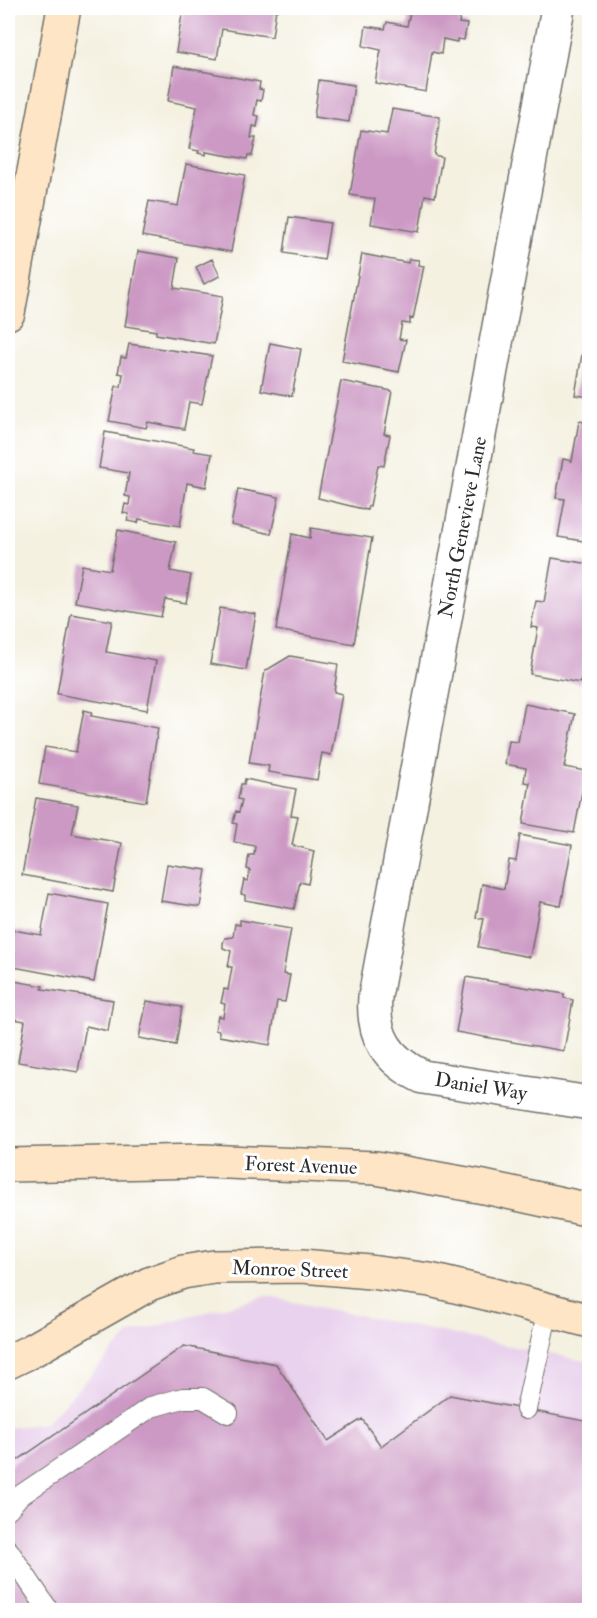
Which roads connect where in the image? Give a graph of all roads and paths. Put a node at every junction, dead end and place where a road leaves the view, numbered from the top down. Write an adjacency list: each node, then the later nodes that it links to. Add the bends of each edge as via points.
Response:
1 (64, 8): 3 (main road)
2 (558, 8): 4 (street, North Genevieve Lane, via 375,997 377,1031)
3 (8, 313)
4 (384, 1046): 5 (street, Daniel Way, via 401,1065 423,1077)
5 (590, 1103)
6 (8, 1165): 7 (main road, Forest Avenue, via 204,1161 376,1168)
7 (590, 1210)
8 (548, 1310): 9 (main road, Monroe Street); 10 (main road, Monroe Street, via 430,1280 370,1272 302,1266 214,1267 183,1272 149,1284); 11 (lane)
9 (590, 1321)
10 (8, 1362)
11 (526, 1409)
12 (228, 1413): 13 (lane, via 203,1398 183,1398 151,1407 18,1497)
13 (8, 1509)
14 (8, 1550): 15 (lane)
15 (47, 1608)

